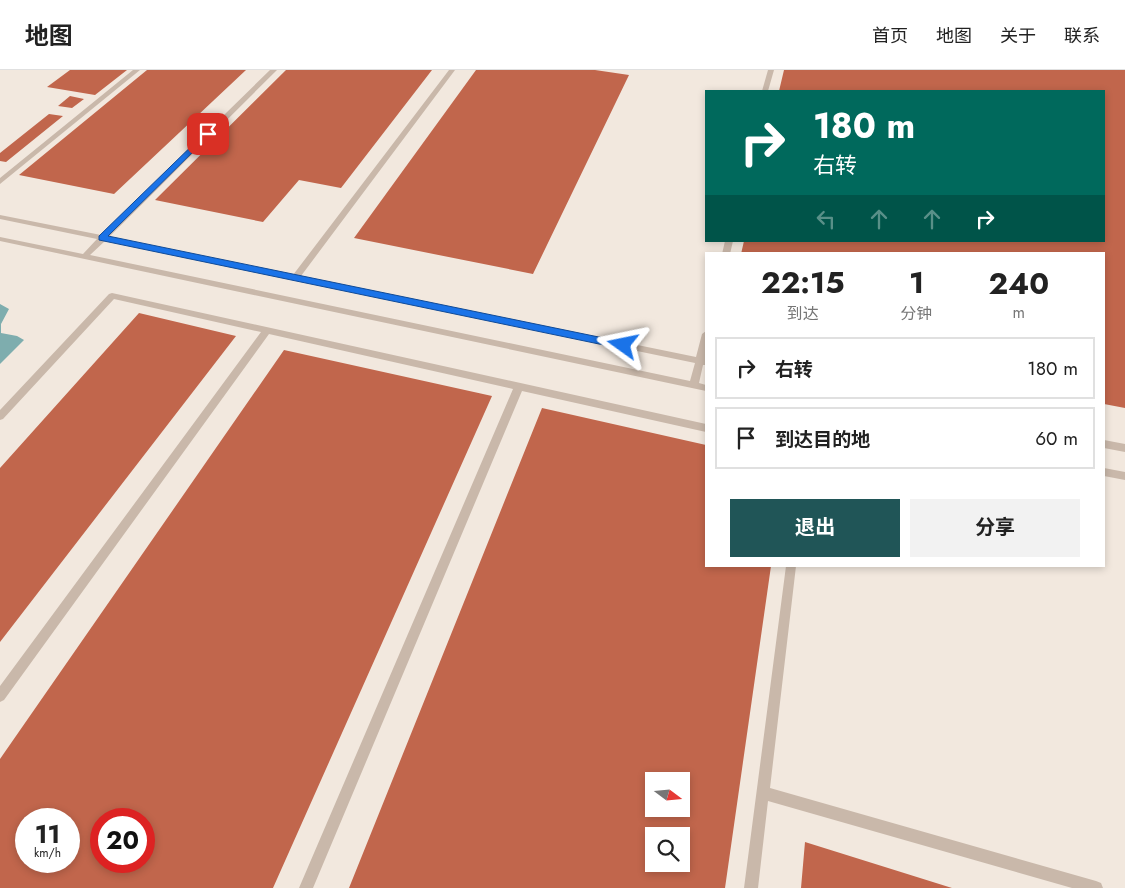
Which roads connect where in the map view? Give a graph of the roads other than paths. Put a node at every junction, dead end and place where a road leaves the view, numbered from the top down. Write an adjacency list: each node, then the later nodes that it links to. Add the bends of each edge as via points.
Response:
1 (137, 70): 6 (lane)
2 (274, 70): 8 (lane)
3 (452, 70): 11 (lane)
4 (770, 70): 5 (lane)
5 (765, 90)
6 (0, 182)
7 (0, 217): 8 (lane)
8 (102, 238): 10 (lane); 11 (lane)
9 (0, 239): 10 (lane)
10 (84, 256): 15 (lane)
11 (295, 278): 14 (lane)
12 (267, 331): 16 (lane); 18 (lane, via 112,296); 25 (lane)
13 (705, 343): 14 (lane)
14 (703, 362): 15 (lane)
15 (694, 385): 17 (lane)
16 (519, 386): 19 (lane); 27 (lane)
17 (705, 388)
18 (0, 416)
19 (705, 428)
20 (1105, 444): 21 (lane)
21 (1125, 448)
22 (1105, 472): 23 (lane)
23 (1125, 476)
24 (791, 567): 26 (lane)
25 (0, 696)
26 (763, 792): 28 (lane); 29 (lane)
27 (306, 888)
28 (751, 888)
29 (1096, 888)

